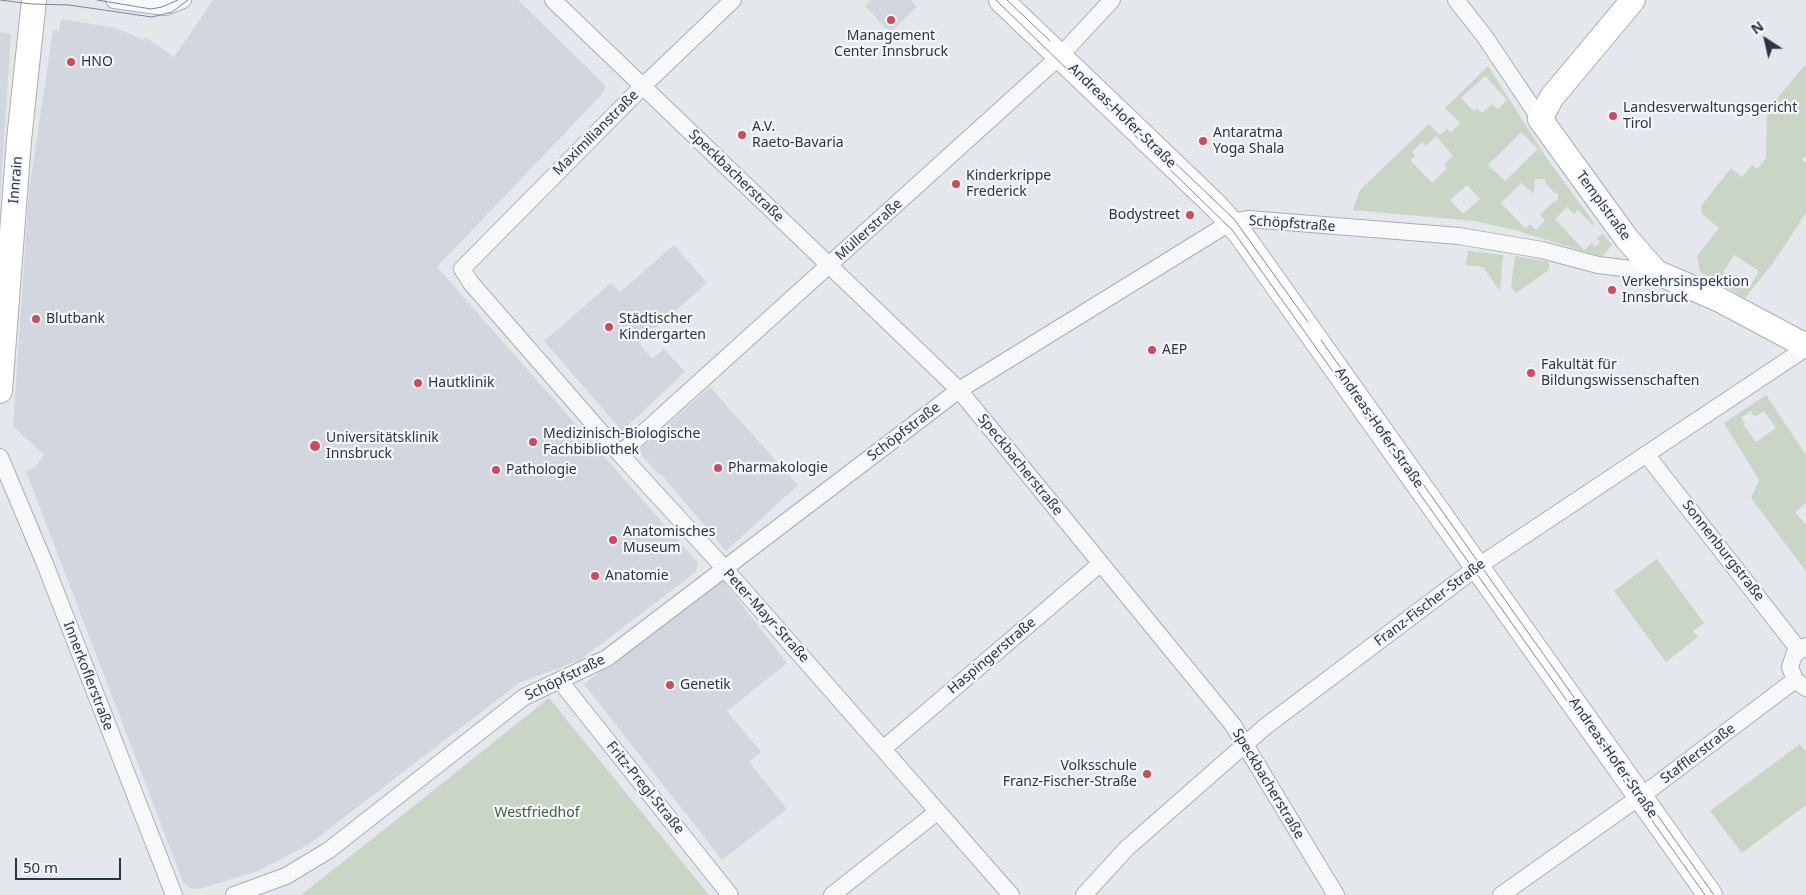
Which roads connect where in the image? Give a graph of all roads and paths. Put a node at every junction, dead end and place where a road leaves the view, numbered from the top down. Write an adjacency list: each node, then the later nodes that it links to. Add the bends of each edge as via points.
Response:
1 (34, 0): 15 (street, Innrain)
2 (114, 0): 3 (street, via 165,7)
3 (183, 0)
4 (553, 0): 11 (street, Speckbacherstraße)
5 (733, 0): 11 (street, Maximilianstraße)
6 (1001, 0): 10 (street, Andreas-Hofer-Straße)
7 (1112, 0): 10 (street, Müllerstraße)
8 (1456, 0): 12 (street, Templstraße)
9 (1633, 0): 12 (street, via 1552,97)
10 (1060, 56): 13 (street, Andreas-Hofer-Straße); 14 (street, Müllerstraße)
11 (643, 86): 14 (street, Speckbacherstraße); 16 (street, Maximilianstraße)
12 (1540, 119): 17 (street, Templstraße, via 1626,239)
13 (1231, 222): 17 (street, Schöpfstraße, via 1249,220 1459,236 1542,250 1598,265); 19 (street, Schöpfstraße); 25 (street, Andreas-Hofer-Straße)
14 (830, 266): 19 (street, Speckbacherstraße); 21 (street, Müllerstraße)
15 (4, 269): 20 (street, Innrain)
16 (462, 269): 21 (street, Peter-Mayr-Straße)
17 (1656, 272): 18 (street, Templstraße, via 1720,300)
18 (1806, 347): 22 (street, Franz-Fischer-Straße)
19 (959, 390): 24 (street, Speckbacherstraße); 26 (street, Schöpfstraße)
20 (0, 391)
21 (620, 454): 26 (street, Peter-Mayr-Straße)
22 (1646, 454): 25 (street, Franz-Fischer-Straße); 27 (street, Sonnenburgstraße)
23 (0, 457): 34 (street, Innerkoflerstraße)
24 (1100, 564): 30 (street, Speckbacherstraße, via 1233,725); 31 (street, Haspingerstraße)
25 (1477, 567): 30 (street, Franz-Fischer-Straße); 32 (street, Andreas-Hofer-Straße)
26 (725, 569): 28 (street, Schöpfstraße, via 607,658); 31 (street, Peter-Mayr-Straße)
27 (1802, 648): 29 (street, via 1794,654 1790,667)
28 (560, 681): 35 (street, Schöpfstraße, via 524,697 329,850 286,876); 36 (street, Fritz-Pregl-Straße)
29 (1800, 684): 32 (street, Stafflerstraße)
30 (1245, 744): 39 (street, Franz-Fischer-Straße, via 1127,848); 40 (street, Speckbacherstraße)
31 (883, 749): 33 (street, Peter-Mayr-Straße)
32 (1640, 796): 41 (street, Stafflerstraße); 42 (street, Andreas-Hofer-Straße)
33 (938, 812): 37 (street); 38 (street, Peter-Mayr-Straße)
34 (174, 895)
35 (234, 895)
36 (730, 895)
37 (832, 895)
38 (1011, 895)
39 (1084, 895)
40 (1336, 895)
41 (1502, 895)
42 (1710, 895)

